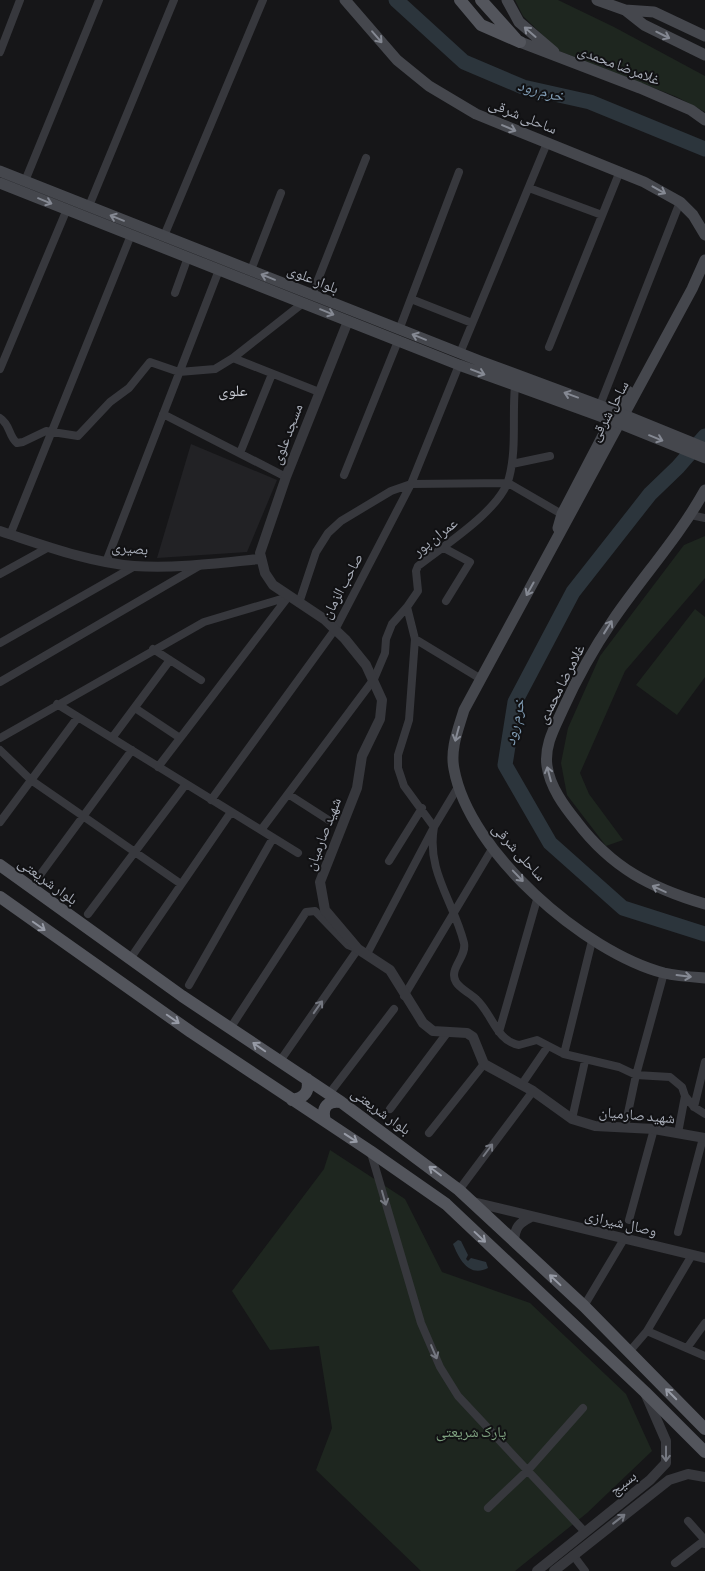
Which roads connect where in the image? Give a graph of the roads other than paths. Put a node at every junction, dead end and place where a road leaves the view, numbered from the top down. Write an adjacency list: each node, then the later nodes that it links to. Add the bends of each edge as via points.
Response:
1 (20, 0): 13 (street)
2 (99, 0): 22 (street)
3 (174, 0): 27 (street)
4 (263, 0): 32 (street)
5 (345, 0): 17 (main road, ساحلی شرقی, one-way to 17, via 397,60 429,86 476,114)
6 (460, 0): 12 (main road, via 481,25)
7 (481, 0): 12 (main road)
8 (506, 0): 15 (main road, one-way to 8, via 519,22)
9 (597, 0): 10 (main road)
10 (625, 10): 11 (main road, via 654,12); 14 (main road, one-way to 14, via 644,25)
11 (705, 36)
12 (520, 42): 15 (main road, غلامرضا محمدی)
13 (0, 52)
14 (705, 55)
15 (561, 58): 16 (main road, غلامرضا محمدی, via 640,88 691,110)
16 (705, 120)
17 (547, 143): 20 (main road, ساحلی شرقی); 24 (street, صاحب الزمان)
18 (366, 158): 39 (street)
19 (0, 171): 22 (main road, بلوار علوی)
20 (620, 171): 26 (main road, ساحلی شرقی, one-way to 26); 29 (street)
21 (459, 172): 40 (street)
22 (25, 181): 27 (main road, بلوار علوی)
23 (0, 183): 28 (main road, بلوار علوی, one-way to 28)
24 (529, 188): 29 (street); 42 (street, صاحب الزمان)
25 (281, 193): 36 (street)
26 (680, 202): 31 (main road, ساحلی شرقی, via 693,215); 52 (street)
27 (89, 206): 32 (main road, بلوار علوی, one-way to 27)
28 (67, 210): 30 (main road, بلوار علوی); 47 (street)
29 (602, 215): 44 (street)
30 (131, 235): 33 (main road, بلوار علوی); 56 (street)
31 (705, 235)
32 (164, 236): 36 (main road, بلوار علوی)
33 (188, 257): 35 (main road, بلوار علوی); 38 (street)
34 (705, 260): 37 (main road)
35 (219, 270): 39 (main road, بلوار علوی); 48 (street)
36 (251, 270): 39 (main road, بلوار علوی, one-way to 36)
37 (692, 289): 54 (main road, via 668,317); 69 (main road, ساحل شرقی)
38 (175, 293)
39 (307, 299): 41 (main road, بلوار علوی, one-way to 41); 43 (main road, بلوار علوی); 45 (street)
40 (411, 299): 42 (street); 43 (street)
41 (348, 321): 43 (main road, بلوار علوی); 51 (street, مسجد علوی)
42 (472, 323): 46 (street, صاحب الزمان)
43 (399, 335): 46 (main road, بلوار علوی); 62 (street)
44 (549, 347)
45 (233, 358): 48 (street, via 215,369); 49 (street)
46 (459, 359): 50 (main road, بلوار علوی, one-way to 50); 52 (main road, بلوار علوی, one-way to 46); 65 (street, صاحب الزمان)
47 (0, 369)
48 (179, 372): 53 (street); 56 (street, via 150,362 129,388 110,402 80,435 75,437)
49 (272, 374): 51 (street); 58 (street)
50 (515, 386): 54 (main road, بلوار علوی); 61 (street, عمران پور)
51 (319, 392): 63 (street, مسجد علوی)
52 (600, 406): 54 (main road, بلوار علوی)
53 (163, 414): 58 (street); 76 (street)
54 (614, 416): 57 (main road, bridge); 60 (main road, one-way to 60, bridge); 69 (main road)
55 (0, 418): 56 (street, via 6,422 12,439 17,443)
56 (52, 431): 71 (street)
57 (705, 448)
58 (240, 453): 63 (street)
59 (550, 456): 61 (street)
60 (705, 458)
61 (512, 464): 64 (street, عمران پور)
62 (344, 475)
63 (286, 477): 75 (street, مسجد علوی, via 260,548)
64 (508, 483): 65 (street); 69 (street); 72 (street, عمران پور, via 485,514)
65 (411, 484): 82 (street, via 375,499 328,533 316,552); 84 (street, صاحب الزمان)
66 (705, 490): 68 (main road, غلامرضا محمدی)
67 (705, 504): 68 (main road, غلامرضا محمدی)
68 (691, 515): 70 (street); 124 (main road, غلامرضا محمدی, one-way to 68, via 668,893 639,879 588,836 552,784 547,766 549,740 575,682 612,622)
69 (565, 516): 74 (main road, ساحل شرقی)
70 (705, 518)
71 (5, 533): 73 (street, بصیری)
72 (442, 546): 81 (street, via 470,562); 83 (street, عمران پور, via 418,566 418,591)
73 (49, 547): 76 (street, بصیری); 79 (street)
74 (554, 547): 90 (main road, ساحلی شرقی, one-way to 90)
75 (260, 559): 77 (street, بصیری); 80 (street, شهید صارمیان, via 273,584)
76 (106, 562): 78 (street, بصیری)
77 (201, 565): 78 (street, بصیری); 92 (street)
78 (135, 566): 86 (street)
79 (0, 574)
80 (288, 597): 82 (street, شهید صارمیان); 87 (street, via 204,622); 98 (street)
81 (446, 601)
82 (299, 603): 84 (street, شهید صارمیان)
83 (407, 607): 85 (street); 89 (street, via 392,624)
84 (336, 628): 89 (street, شهید صارمیان); 106 (street, صاحب الزمان)
85 (415, 639): 90 (street); 107 (street, via 409,720 398,755 398,768 404,786)
86 (0, 643)
87 (154, 649): 88 (street); 93 (street)
88 (170, 660): 91 (street); 94 (street)
89 (374, 679): 105 (street); 128 (street, شهید صارمیان, via 382,700 382,714 366,746 357,788 320,882 325,910)
90 (481, 679): 104 (main road, ساحلی شرقی, one-way to 104, via 464,710 453,749)
91 (201, 680)
92 (0, 682)
93 (57, 704): 95 (street); 96 (street)
94 (135, 708): 97 (street); 98 (street)
95 (78, 717): 97 (street); 102 (street)
96 (0, 738)
97 (112, 738): 100 (street)
98 (180, 738): 101 (street)
99 (0, 750): 102 (street)
100 (132, 750): 101 (street); 109 (street)
101 (158, 767): 103 (street)
102 (31, 780): 109 (street); 111 (street)
103 (186, 784): 106 (street); 116 (street)
104 (458, 788): 112 (street); 115 (main road, ساحلی شرقی, via 478,830)
105 (288, 794): 110 (street); 113 (street)
106 (211, 800): 108 (street)
107 (422, 808): 112 (street); 118 (street)
108 (231, 812): 113 (street); 121 (street)
109 (83, 816): 116 (street); 120 (street)
110 (330, 821)
111 (0, 822)
112 (434, 827): 126 (street, via 431,840 435,868); 128 (street)
113 (261, 830): 114 (street)
114 (273, 838): 117 (street); 132 (street)
115 (492, 849): 122 (main road, ساحلی شرقی, one-way to 122); 126 (street)
116 (134, 851): 121 (street); 125 (street)
117 (298, 853)
118 (390, 861)
119 (0, 866): 129 (main road, بلوار شریعتی)
120 (40, 875)
121 (181, 884): 129 (street)
122 (538, 896): 127 (main road, ساحلی شرقی); 136 (street)
123 (0, 897): 150 (main road, one-way to 150)
124 (705, 904)
125 (88, 914)
126 (455, 914): 133 (street); 136 (street, via 465,948 454,978 478,1000)
127 (592, 941): 130 (main road, ساحلی شرقی); 139 (street)
128 (363, 951): 133 (street, شهید صارمیان, via 390,970); 135 (street, via 348,945 315,912 306,912); 140 (street, one-way to 128)
129 (130, 959): 135 (main road, بلوار شریعتی)
130 (664, 973): 131 (main road, ساحلی شرقی, one-way to 131); 144 (street)
131 (705, 978)
132 (189, 985)
133 (404, 996): 137 (street, شهید صارمیان, via 423,1023 433,1030)
134 (394, 1009): 148 (street)
135 (231, 1027): 140 (main road, بلوار شریعتی, one-way to 135)
136 (499, 1032): 138 (street, via 513,1044 524,1045 537,1040)
137 (447, 1033): 143 (street, شهید صارمیان, via 467,1033 474,1037); 153 (street)
138 (548, 1046): 139 (street); 146 (street)
139 (564, 1054): 141 (street)
140 (280, 1061): 145 (main road, بلوار شریعتی)
141 (585, 1061): 144 (street, via 619,1067); 155 (street)
142 (705, 1062): 152 (street)
143 (484, 1064): 146 (street, شهید صارمیان); 159 (street)
144 (636, 1075): 149 (street, via 670,1077 682,1087); 157 (street)
145 (307, 1078): 148 (main road, بلوار شریعتی); 150 (main road, via 306,1094)
146 (522, 1084): 147 (street, شهید صارمیان)
147 (533, 1091): 155 (street, شهید صارمیان); 163 (street, one-way to 147)
148 (329, 1094): 151 (main road, بلوار شریعتی)
149 (685, 1096): 152 (street); 160 (street)
150 (292, 1100): 156 (main road)
151 (342, 1102): 156 (main road, via 333,1101 326,1105); 163 (main road, بلوار شریعتی, one-way to 151)
152 (694, 1107): 154 (street)
153 (390, 1109)
154 (705, 1114)
155 (572, 1119): 157 (street, شهید صارمیان, via 595,1126)
156 (324, 1121): 162 (main road, one-way to 162)
157 (625, 1127): 158 (street, شهید صارمیان)
158 (654, 1129): 160 (street, شهید صارمیان); 166 (street)
159 (428, 1133)
160 (678, 1133): 161 (street, شهید صارمیان)
161 (704, 1138): 167 (street)
162 (370, 1151): 178 (main road, one-way to 178, via 446,1204); 182 (street, one-way to 182, via 421,1323 440,1367 458,1396)
163 (459, 1190): 164 (main road, بلوار شریعتی)
164 (473, 1202): 165 (street, وصال شیرازی); 169 (main road, بلوار شریعتی)
165 (531, 1217): 168 (street, وصال شیرازی); 169 (street, via 515,1230)
166 (629, 1220)
167 (678, 1232)
168 (624, 1239): 170 (street, وصال شیرازی); 172 (street)
169 (514, 1241): 172 (main road, بلوار شریعتی, one-way to 169)
170 (692, 1255): 171 (street, وصال شیرازی); 174 (street)
171 (705, 1258)
172 (584, 1306): 176 (main road, بلوار شریعتی)
173 (705, 1323): 175 (street)
174 (647, 1331): 175 (street); 176 (street)
175 (687, 1348): 177 (street)
176 (629, 1352): 180 (main road, بلوار شریعتی, one-way to 176)
177 (705, 1356)
178 (645, 1392): 181 (main road); 186 (street, بسیج, one-way to 186, via 666,1441 666,1463 650,1480)
179 (583, 1408): 182 (street)
180 (704, 1427)
181 (705, 1452)
182 (528, 1470): 184 (street); 186 (street)
183 (705, 1477): 187 (street, بسیج, one-way to 183, via 669,1480 688,1474)
184 (488, 1508)
185 (688, 1521): 188 (street)
186 (585, 1532): 187 (street); 191 (street, بسیج)
187 (593, 1540): 189 (street, بسیج)
188 (705, 1542): 190 (street)
189 (573, 1555): 192 (street, بسیج); 193 (street)
190 (675, 1563)
191 (537, 1571)
192 (554, 1571)
193 (585, 1571)

